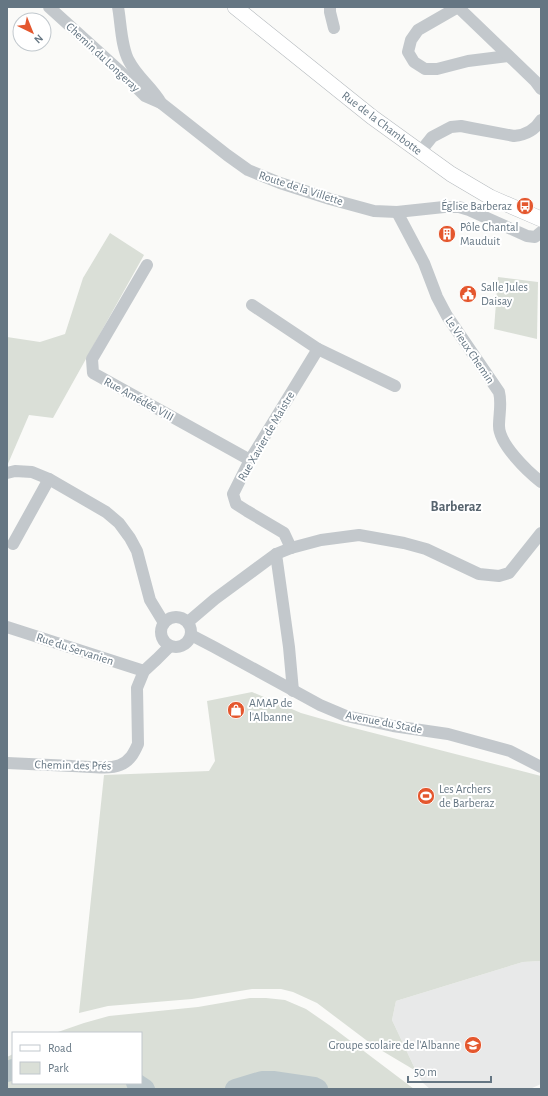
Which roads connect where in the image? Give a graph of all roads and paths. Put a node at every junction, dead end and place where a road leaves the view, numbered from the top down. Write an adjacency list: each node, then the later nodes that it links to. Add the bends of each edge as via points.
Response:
1 (48, 7): 9 (street, Chemin du Longeray, via 144,96)
2 (118, 7): 9 (street, Route de la Villette, via 128,60)
3 (235, 7): 11 (main road, Rue de la Chambotte, via 372,117)
4 (330, 7): 6 (street)
5 (458, 7): 7 (street); 7 (street, via 418,30 410,40 408,52 414,62 425,69 437,69 468,61)
6 (334, 28)
7 (508, 56): 8 (street)
8 (541, 89)
9 (161, 103): 12 (street, Route de la Villette, via 248,170 330,199 374,210)
10 (541, 120): 11 (street, via 530,132 522,136 461,126 450,127 432,137)
11 (420, 152): 13 (main road, Rue de la Chambotte, via 490,197)
12 (398, 212): 14 (street, Route de la Villette, via 459,207 528,236 535,237); 22 (street, Le Vieux Chemin, via 447,316 499,392 500,436)
13 (541, 219)
14 (541, 232)
15 (147, 265): 19 (street, Rue Amédée VIII, via 92,359 92,373)
16 (252, 305): 17 (street)
17 (318, 350): 18 (street); 19 (street, Rue Xavier de Maistre)
18 (396, 386)
19 (250, 460): 25 (street, Rue Xavier de Maistre, via 233,494 236,504 284,533)
20 (7, 473): 21 (street, via 32,472)
21 (49, 479): 24 (street); 28 (street, via 106,512 119,523 138,551 150,600)
22 (541, 482)
23 (541, 533): 25 (street, via 509,573 499,576 480,574 426,549 359,535 321,540)
24 (13, 544)
25 (291, 548): 26 (street)
26 (276, 554): 27 (street); 33 (street)
27 (188, 622): 28 (street, via 176,617); 30 (street)
28 (164, 623): 31 (street, via 161,634)
29 (7, 627): 32 (street, Rue du Servanien)
30 (191, 636): 31 (street, via 181,646); 33 (street, Avenue du Stade, via 214,646)
31 (170, 646): 32 (street, Chemin des Prés)
32 (144, 671): 34 (street, Chemin des Prés, via 137,688 138,744 130,758 122,764 91,767)
33 (293, 691): 35 (street, Avenue du Stade, via 346,716 448,734 510,751)
34 (7, 763)
35 (541, 767)

